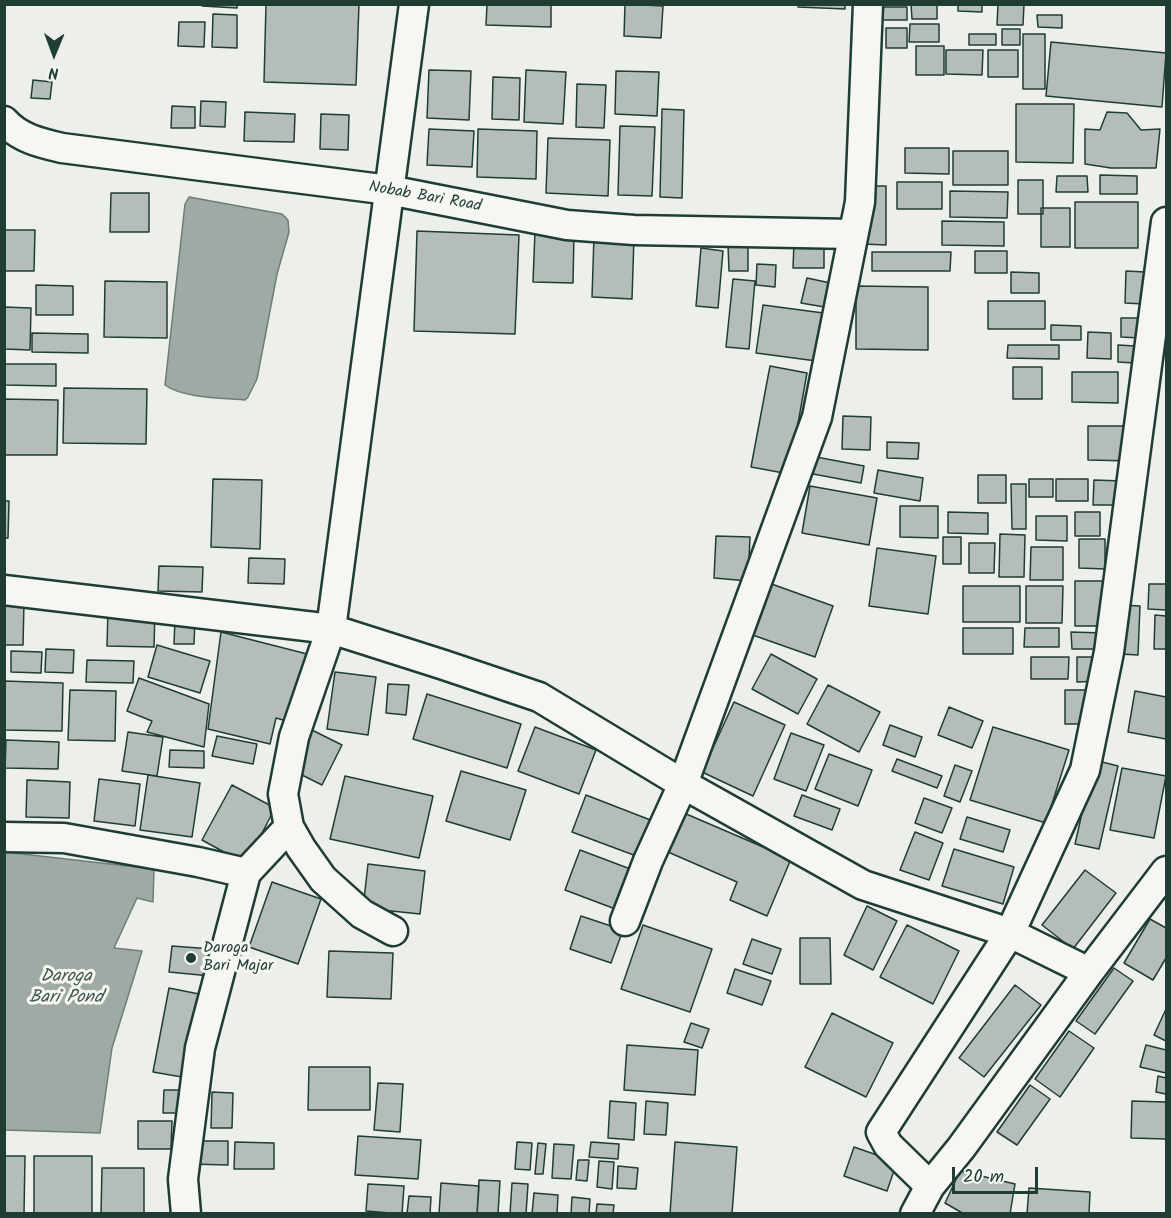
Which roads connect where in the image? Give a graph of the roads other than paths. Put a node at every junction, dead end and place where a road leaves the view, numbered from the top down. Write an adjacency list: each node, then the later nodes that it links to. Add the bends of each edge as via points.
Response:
1 (414, 4): 4 (street)
2 (868, 4): 6 (street, via 860,202)
3 (4, 121): 4 (street, Nobab Bari Road, via 33,141 62,148)
4 (389, 190): 6 (street, Nobab Bari Road, via 567,225); 8 (street)
5 (1167, 222): 16 (street, via 1109,652 1085,770)
6 (853, 234): 9 (street, via 818,417)
7 (4, 590): 8 (street)
8 (331, 629): 9 (street, via 539,697); 10 (street, via 294,737 283,794)
9 (683, 784): 14 (street); 16 (street, via 863,885)
10 (289, 827): 13 (street); 15 (street, via 323,879 362,914)
11 (4, 837): 13 (street, via 64,838)
12 (1167, 871): 17 (street)
13 (246, 873): 19 (street, via 200,1048 183,1179)
14 (625, 921)
15 (393, 931)
16 (1010, 933): 17 (street); 18 (street, via 881,1132 888,1145)
17 (1089, 972): 18 (street)
18 (930, 1186): 20 (street)
19 (186, 1214)
20 (915, 1214)

